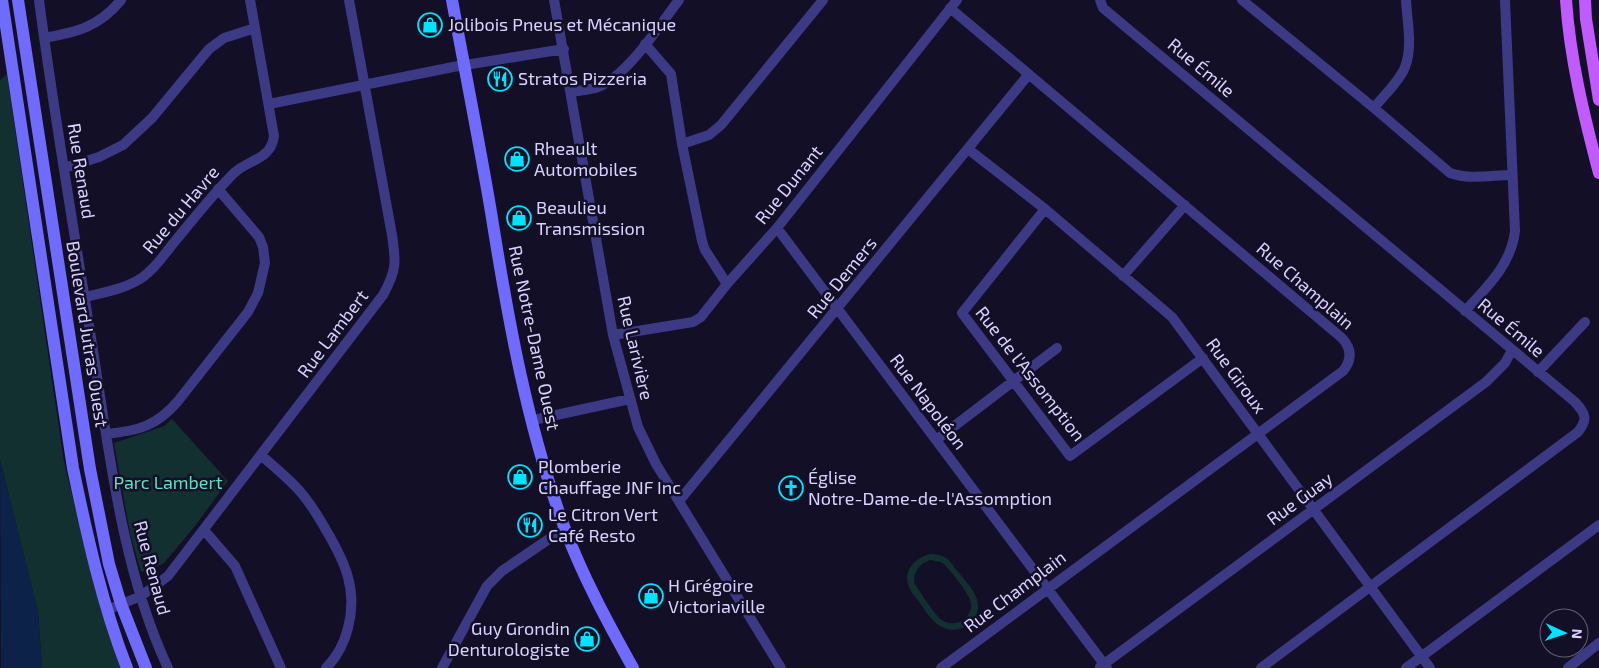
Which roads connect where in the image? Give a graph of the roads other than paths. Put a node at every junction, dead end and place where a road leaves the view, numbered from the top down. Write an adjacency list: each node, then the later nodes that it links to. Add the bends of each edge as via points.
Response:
1 (2, 0): 65 (main road, Boulevard Jutras Ouest, via 71,459)
2 (18, 0): 64 (main road, Boulevard Jutras Ouest, via 90,469 109,564)
3 (39, 0): 19 (street, Rue Renaud)
4 (122, 0): 19 (street, via 93,24)
5 (250, 0): 18 (street, Rue du Havre)
6 (349, 0): 24 (street, Rue Lambert)
7 (452, 0): 22 (main road, Rue Notre-Dame Ouest)
8 (554, 0): 21 (street, Rue Larivière)
9 (679, 0): 20 (street)
10 (823, 0): 29 (street, via 721,125 709,135)
11 (1100, 0): 42 (street, Rue Émile, via 1103,8)
12 (1242, 0): 28 (street)
13 (1406, 0): 28 (street, via 1408,46 1405,66)
14 (1505, 0): 33 (street)
15 (1566, 0): 32 (main road, via 1583,109)
16 (1585, 0): 26 (main road)
17 (953, 4): 23 (street, Rue Champlain); 37 (street, Rue Dunant)
18 (255, 28): 27 (street, Rue du Havre); 31 (street, via 224,38 209,49 152,118 124,145)
19 (44, 38): 31 (street, Rue Renaud)
20 (644, 44): 25 (street, via 617,76 599,86); 29 (street, via 671,74)
21 (564, 49): 22 (street); 25 (street, Rue Larivière)
22 (465, 64): 24 (street); 51 (main road, Rue Notre-Dame Ouest, via 496,246)
23 (1029, 74): 30 (street, Rue Demers); 35 (street, Rue Champlain)
24 (365, 84): 27 (street); 55 (street, Rue Lambert, via 392,235 394,273 383,295)
25 (572, 92): 44 (street, Rue Larivière)
26 (1599, 100)
27 (269, 104): 34 (street, Rue du Havre, via 273,144 266,154 238,170)
28 (1374, 108): 33 (street, via 1456,176)
29 (682, 144): 39 (street, via 702,241)
30 (968, 149): 36 (street, Rue Giroux); 41 (street, Rue Demers)
31 (64, 168): 40 (street, Rue Renaud)
32 (1599, 173)
33 (1512, 175): 42 (street, via 1514,245 1500,271)
34 (218, 189): 40 (street, Rue du Havre, via 149,272 128,286); 52 (street, via 254,229 263,247 265,263 254,303 164,416 139,430)
35 (1185, 205): 38 (street); 53 (street, Rue Champlain, via 1349,347 1350,359 1343,371)
36 (1045, 209): 38 (street, Rue Giroux); 49 (street, Rue de l'Assomption, via 962,313)
37 (777, 228): 39 (street, Rue Dunant); 41 (street, Rue Napoléon)
38 (1123, 276): 47 (street, Rue Giroux, via 1172,318)
39 (727, 284): 44 (street, Rue Dunant, via 694,322)
40 (85, 297): 52 (street, Rue Renaud)
41 (837, 309): 54 (street, Rue Napoléon); 56 (street, Rue Demers)
42 (1466, 312): 46 (street, Rue Émile)
43 (1585, 322): 48 (street)
44 (613, 335): 50 (street, Rue Larivière)
45 (1057, 348): 49 (street)
46 (1512, 350): 48 (street, Rue Émile); 57 (street, Rue Guay, via 1506,363 1486,382)
47 (1203, 358): 49 (street, Rue de l'Assomption, via 1070,456); 53 (street, Rue Giroux)
48 (1538, 372): 61 (street, Rue Émile, via 1582,410 1584,424 1578,432)
49 (1014, 382): 54 (street)
50 (630, 399): 51 (street); 56 (street, Rue Larivière, via 647,449)
51 (532, 420): 59 (main road, Rue Notre-Dame Ouest)
52 (106, 434): 63 (street, Rue Renaud, via 124,532)
53 (1258, 434): 57 (street, Rue Giroux); 62 (street, Rue Champlain)
54 (936, 440): 62 (street, Rue Napoléon)
55 (261, 455): 60 (street, Rue Lambert); 73 (street, via 296,486 314,508 350,581 352,609 346,637 340,653)
56 (679, 501): 76 (street, Rue Larivière)
57 (1313, 510): 61 (street, Rue Giroux); 68 (street, Rue Guay)
58 (1599, 525): 67 (street)
59 (565, 528): 74 (street, via 502,570 487,586); 75 (main road, Rue Notre-Dame Ouest, via 592,592)
60 (204, 530): 63 (street, Rue Lambert, via 168,576); 72 (street, via 235,566)
61 (1370, 586): 67 (street, Rue Giroux); 78 (street, Rue Émile)
62 (1048, 589): 68 (street, Rue Napoléon); 77 (street, Rue Champlain)
63 (141, 596): 64 (street, Rue Lambert); 71 (street, Rue Renaud)
64 (122, 604): 65 (street, Rue Lambert); 70 (main road, Boulevard Jutras Ouest)
65 (107, 610): 69 (main road, Boulevard Jutras Ouest)
66 (1599, 643): 81 (street)
67 (1421, 657): 79 (street); 80 (street, Rue Giroux)
68 (1104, 667)
69 (127, 668)
70 (146, 668)
71 (168, 668)
72 (281, 668)
73 (326, 668)
74 (442, 668)
75 (633, 668)
76 (780, 668)
77 (940, 668)
78 (1261, 668)
79 (1406, 668)
80 (1430, 668)
81 (1568, 668)

